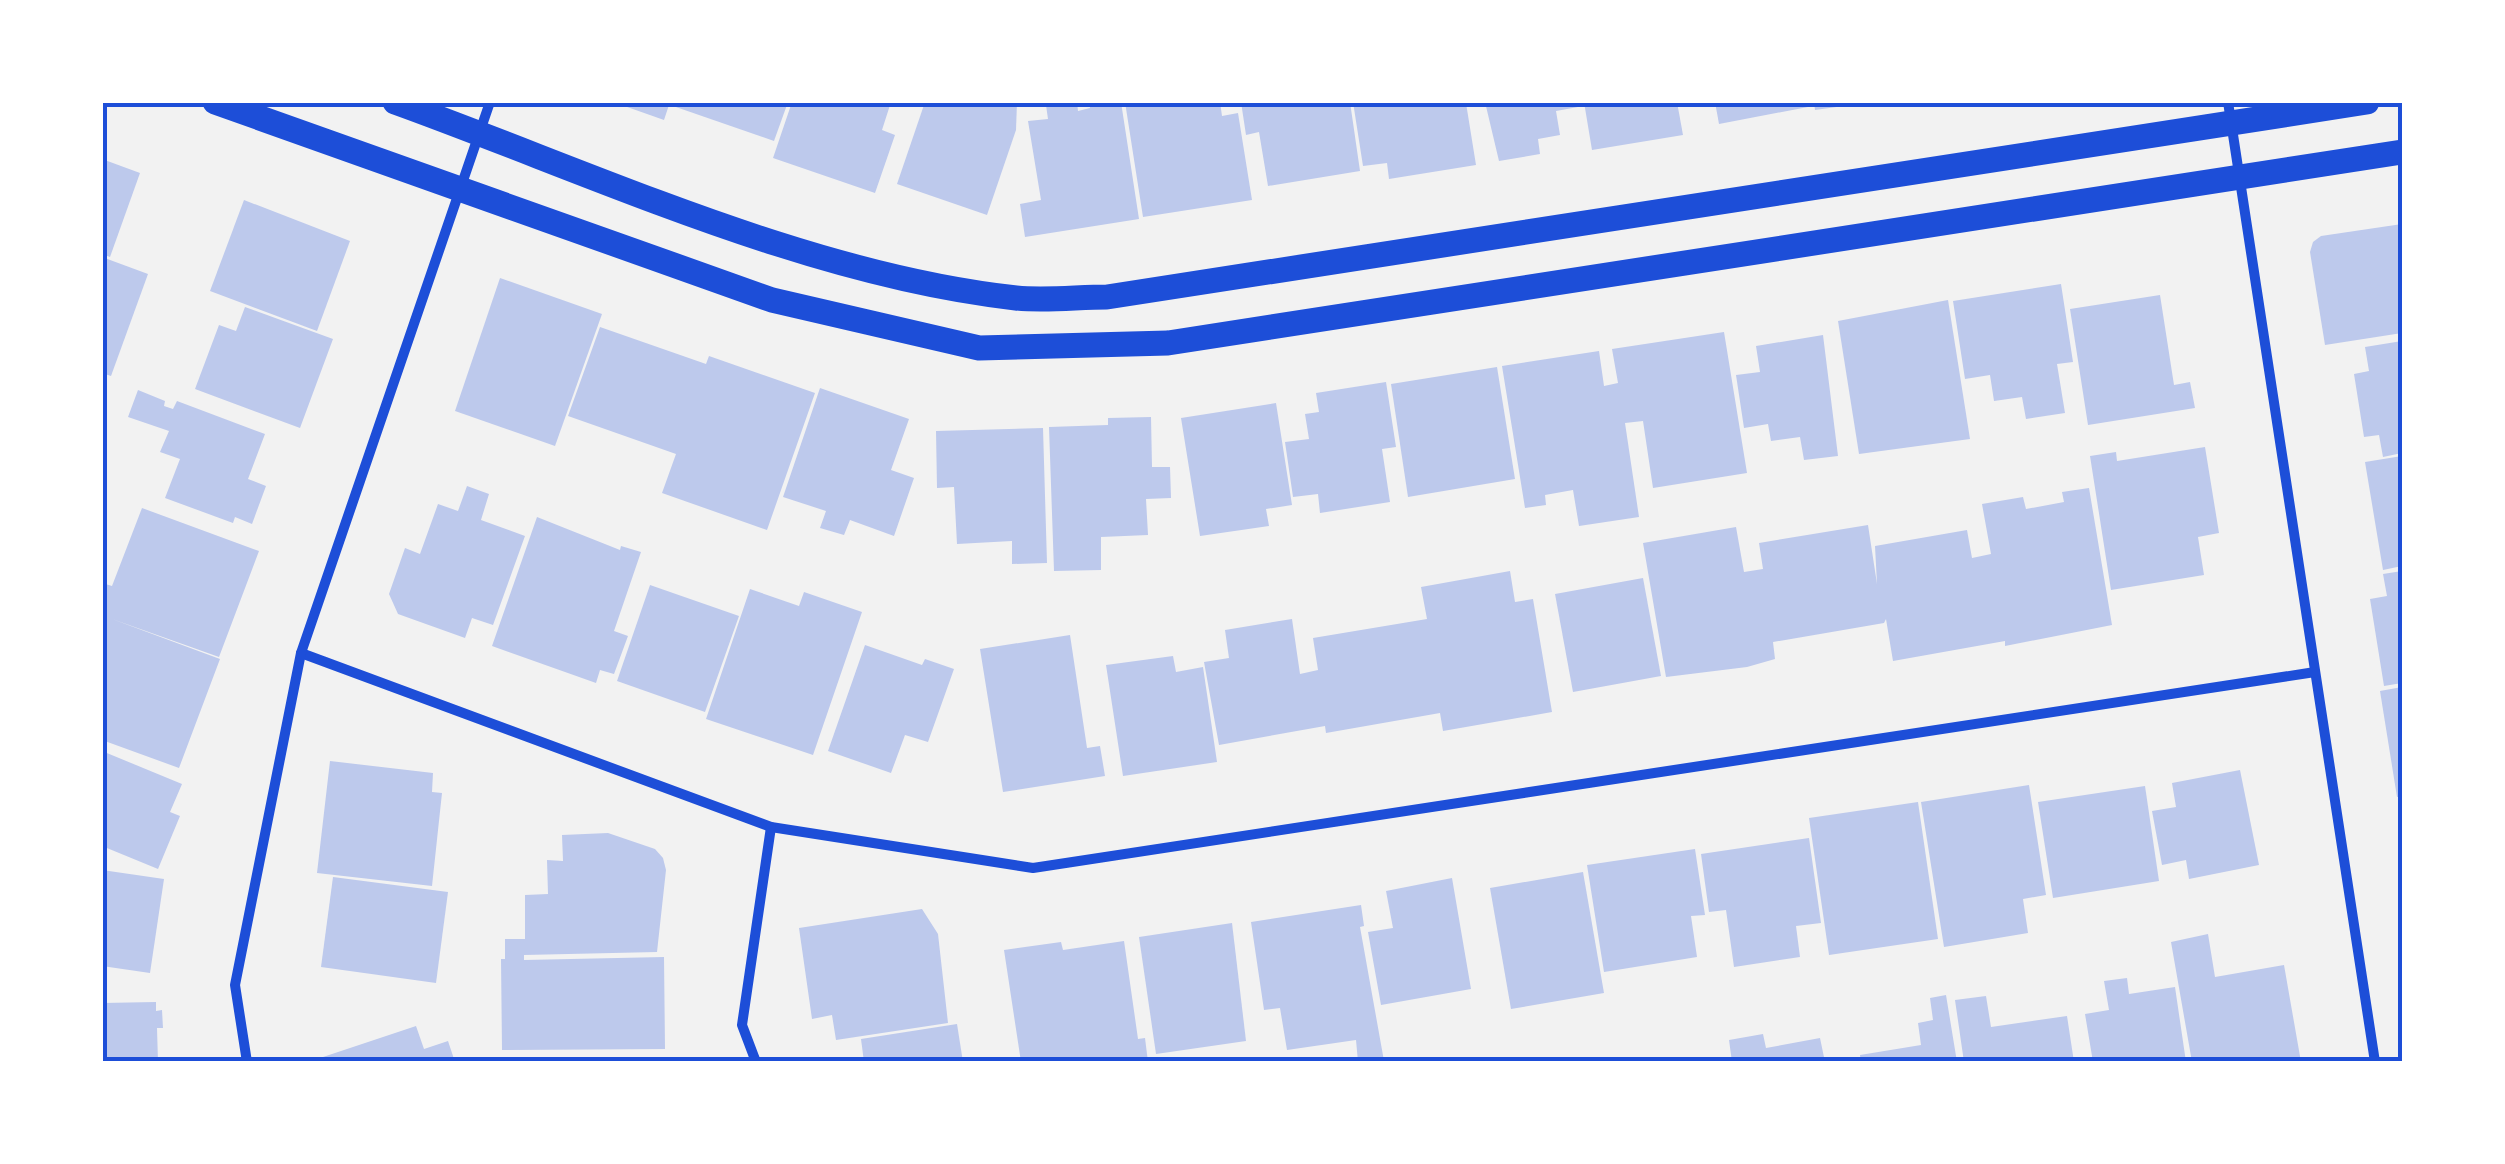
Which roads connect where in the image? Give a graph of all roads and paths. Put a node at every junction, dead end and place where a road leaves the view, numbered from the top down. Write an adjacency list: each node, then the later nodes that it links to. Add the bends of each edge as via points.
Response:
1 (215, 102): 9 (main road)
2 (395, 102): 6 (main road)
3 (490, 102): 6 (street)
4 (2367, 102): 5 (main road)
5 (2229, 112): 6 (main road, via 1107,297 1018,298 898,276 772,241); 8 (street)
6 (479, 132): 9 (street)
7 (2402, 152): 8 (main road)
8 (2239, 176): 9 (main road, via 1206,338 1039,349 980,348 772,300); 11 (street)
9 (460, 187): 10 (street)
10 (301, 653): 12 (street); 13 (street, via 234,985)
11 (2315, 672): 12 (street, via 1032,868); 15 (street)
12 (771, 828): 14 (street, via 742,1025)
13 (246, 1062)
14 (756, 1062)
15 (2375, 1062)

